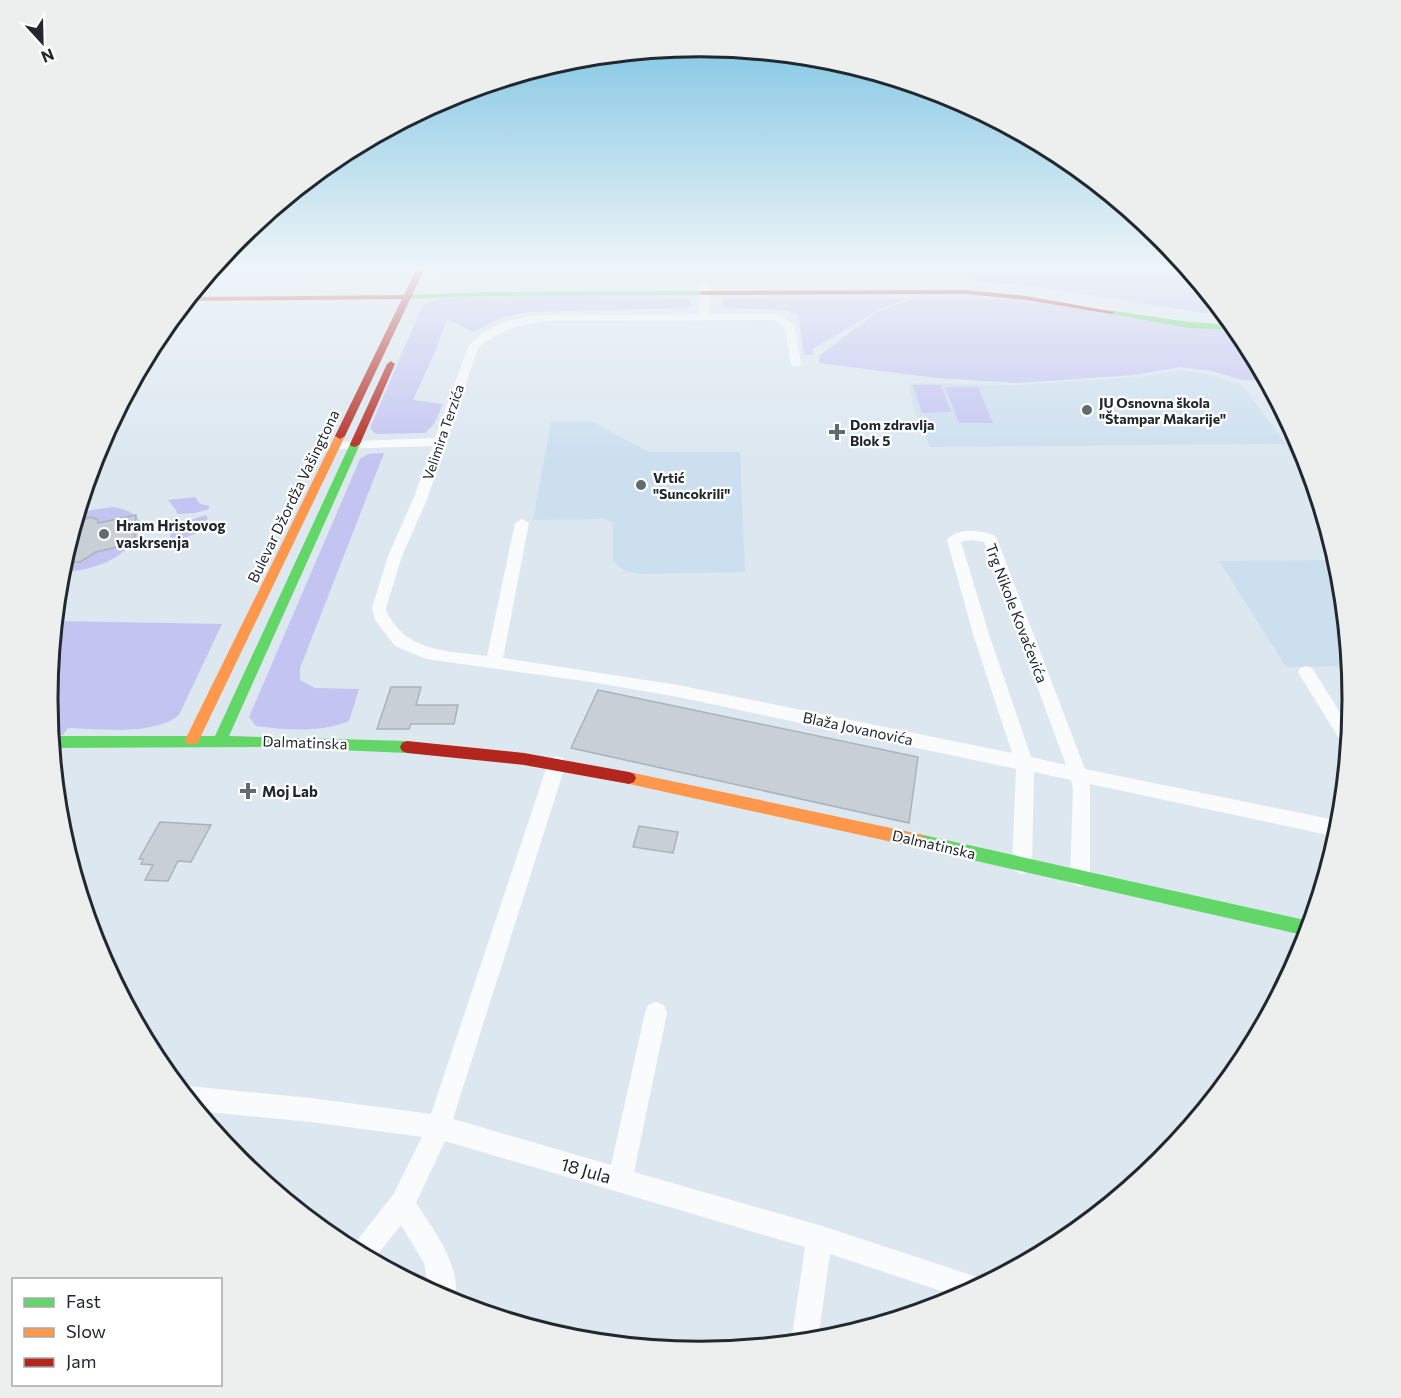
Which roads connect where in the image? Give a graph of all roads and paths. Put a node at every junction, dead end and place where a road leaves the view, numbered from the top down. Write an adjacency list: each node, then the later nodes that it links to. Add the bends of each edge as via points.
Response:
1 (396, 331): 9 (main road, Bulevar Džordža Vašingtona)
2 (405, 331): 5 (main road, Bulevar Džordža Vašingtona)
3 (493, 331): 8 (street, Velimira Terzića, via 473,347)
4 (791, 331): 7 (street, Velimira Terzića)
5 (404, 336)
6 (395, 356): 10 (main road)
7 (796, 364)
8 (439, 442): 10 (street); 12 (street, Velimira Terzića, via 392,565 380,608)
9 (336, 445): 10 (street); 16 (main road, Bulevar Džordža Vašingtona)
10 (356, 445): 17 (main road)
11 (522, 524): 13 (street)
12 (385, 623): 13 (street, Blaža Jovanovića, via 411,649)
13 (494, 662): 20 (street, Blaža Jovanovića, via 678,691)
14 (1306, 672): 15 (street)
15 (1341, 728)
16 (192, 740): 17 (main road, Dalmatinska); 18 (main road, Dalmatinska)
17 (220, 740): 19 (main road, Dalmatinska, via 359,744)
18 (60, 742)
19 (557, 763): 23 (main road, Dalmatinska); 28 (street)
20 (1024, 763): 21 (street, Blaža Jovanovića); 21 (street, Trg Nikole Kovačevića, via 954,538 990,539); 23 (street)
21 (1078, 773): 22 (street, Blaža Jovanovića); 24 (street, via 1082,789)
22 (1329, 827)
23 (1022, 865): 24 (main road, Dalmatinska)
24 (1080, 878): 25 (main road, Dalmatinska)
25 (1300, 927)
26 (656, 1013): 29 (street)
27 (199, 1099): 28 (street, 18 Jula)
28 (439, 1127): 29 (street, 18 Jula); 30 (street)
29 (620, 1180): 31 (street, 18 Jula)
30 (402, 1204): 32 (street); 34 (street, via 432,1249)
31 (819, 1238): 33 (street, 18 Jula); 35 (street)
32 (367, 1247)
33 (962, 1285)
34 (441, 1286)
35 (805, 1332)

